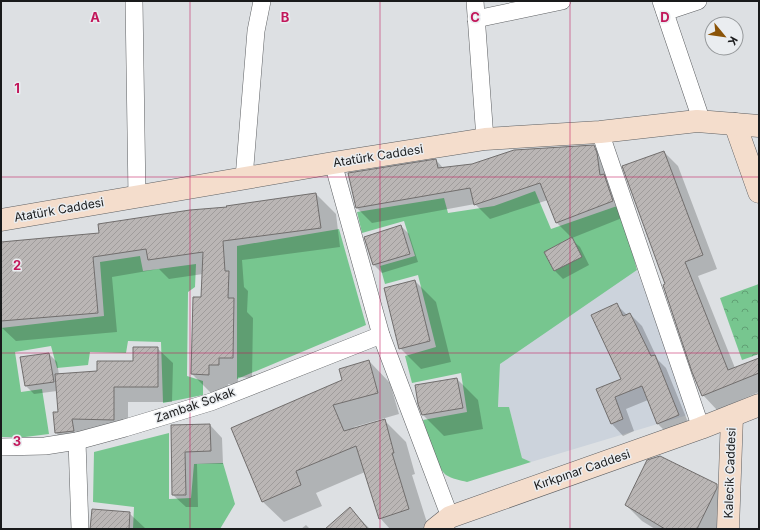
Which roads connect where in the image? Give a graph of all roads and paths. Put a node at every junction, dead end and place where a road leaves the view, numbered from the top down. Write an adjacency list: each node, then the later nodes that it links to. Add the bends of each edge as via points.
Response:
1 (134, 1): 16 (street)
2 (262, 1): 14 (street, via 256,31)
3 (475, 1): 7 (street)
4 (562, 1): 7 (street)
5 (698, 1): 6 (street)
6 (663, 7): 8 (street)
7 (476, 19): 12 (street)
8 (702, 122): 9 (main road, Atatürk Caddesi); 11 (main road, Atatürk Caddesi)
9 (735, 124): 10 (main road, Atatürk Caddesi); 15 (main road)
10 (759, 126)
11 (600, 132): 12 (main road, Atatürk Caddesi); 21 (street)
12 (485, 139): 13 (main road, Atatürk Caddesi)
13 (333, 163): 14 (main road, Atatürk Caddesi); 18 (street)
14 (244, 178): 16 (main road, Atatürk Caddesi)
15 (759, 192)
16 (137, 197): 17 (main road, Atatürk Caddesi)
17 (1, 220)
18 (381, 335): 22 (street, Zambak Sokak, via 211,402); 24 (street)
19 (759, 405): 20 (main road, Kırkpınar Caddesi)
20 (732, 416): 21 (main road, Kırkpınar Caddesi); 26 (main road, Kalecik Caddesi)
21 (701, 428): 24 (main road, Kırkpınar Caddesi)
22 (77, 441): 23 (street, Zambak Sokak, via 46,446); 25 (street)
23 (1, 447)
24 (443, 523)
25 (80, 529)
26 (728, 529)

